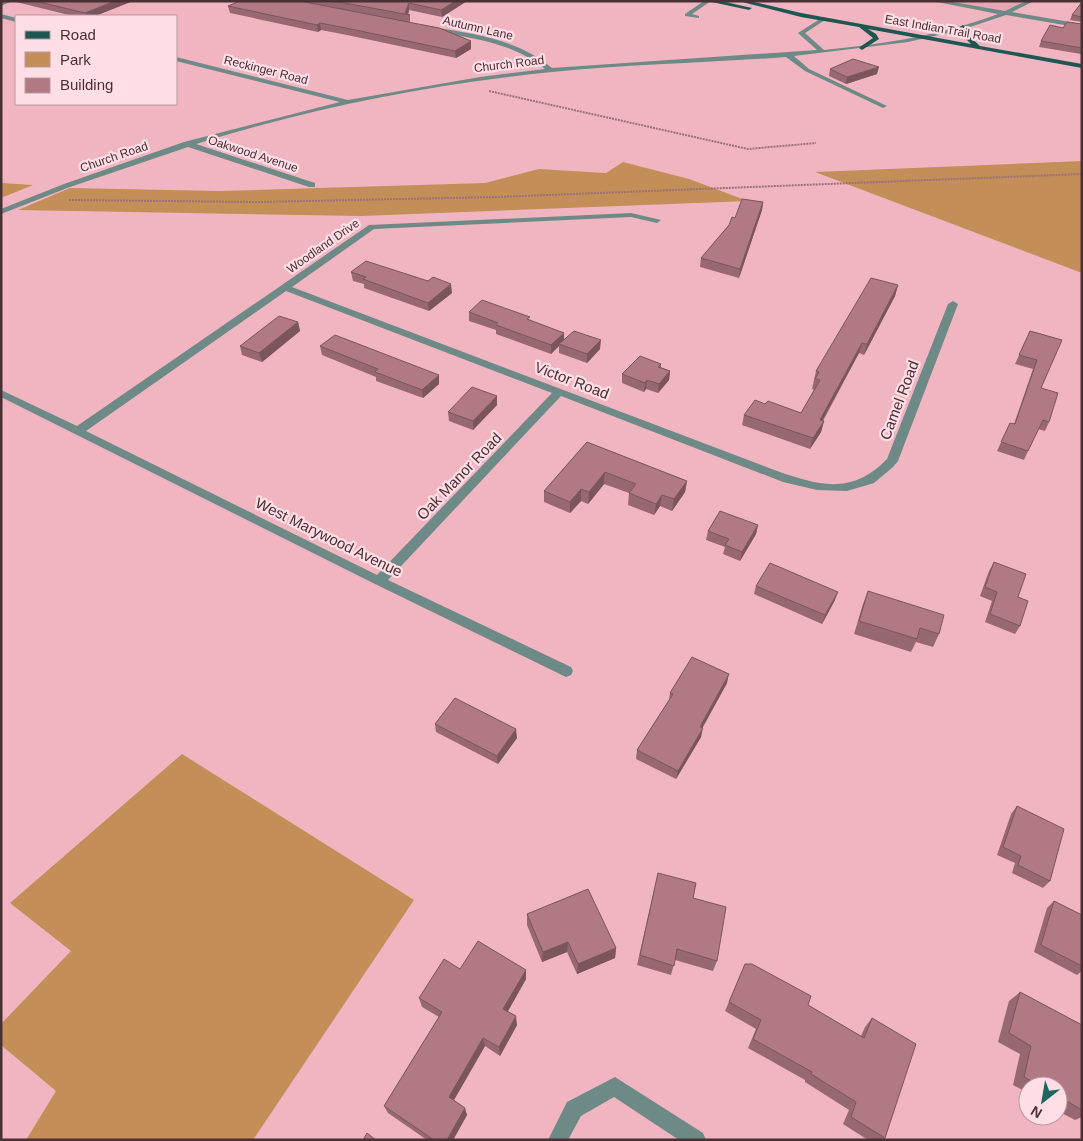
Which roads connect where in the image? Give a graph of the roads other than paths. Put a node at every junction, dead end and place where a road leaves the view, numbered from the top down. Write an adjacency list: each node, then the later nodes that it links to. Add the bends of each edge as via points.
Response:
1 (8, 1): 6 (street)
2 (709, 1): 8 (main road, East Indian Trail Road); 10 (street, via 687,15)
3 (741, 1): 8 (main road, East Indian Trail Road)
4 (934, 1): 7 (street)
5 (1031, 1): 7 (street, Church Road)
6 (1, 4)
7 (1008, 13): 14 (street); 15 (street, Church Road)
8 (801, 15): 11 (main road, East Indian Trail Road)
9 (1, 16): 12 (street)
10 (698, 17)
11 (823, 19): 13 (main road, East Indian Trail Road); 20 (street, via 801,33)
12 (15, 20)
13 (858, 25): 17 (main road, East Indian Trail Road); 19 (main road, via 876,39)
14 (1082, 26)
15 (963, 27): 17 (street, Church Road); 18 (main road, via 965,37)
16 (426, 28): 24 (street, Autumn Lane, via 500,42 532,55)
17 (926, 37): 18 (main road, East Indian Trail Road); 19 (street, Church Road)
18 (979, 47): 23 (main road, East Indian Trail Road)
19 (862, 48): 20 (street, Church Road)
20 (823, 52): 21 (street, Church Road)
21 (788, 56): 24 (street, Church Road); 26 (street, via 807,70)
22 (178, 60): 25 (street, Reckinger Road)
23 (1082, 66)
24 (551, 70): 25 (street, Church Road, via 469,80)
25 (350, 103): 27 (street, Church Road)
26 (883, 106)
27 (187, 144): 28 (street, Oakwood Avenue); 29 (street, Church Road)
28 (312, 185)
29 (1, 212)
30 (657, 220): 31 (street, Woodland Drive, via 631,215 372,227)
31 (285, 287): 33 (street, Victor Road); 35 (street, Woodland Drive)
32 (953, 304): 36 (street, Camel Road, via 892,461 878,476)
33 (560, 391): 36 (street, Victor Road, via 794,481 822,488); 37 (street, Oak Manor Road)
34 (1, 393): 35 (street, West Marywood Avenue)
35 (78, 431): 37 (street, West Marywood Avenue)
36 (852, 486)
37 (379, 581): 38 (street, West Marywood Avenue)
38 (566, 670)
39 (558, 1140): 40 (street, via 574,1109 615,1086)
40 (696, 1140)

